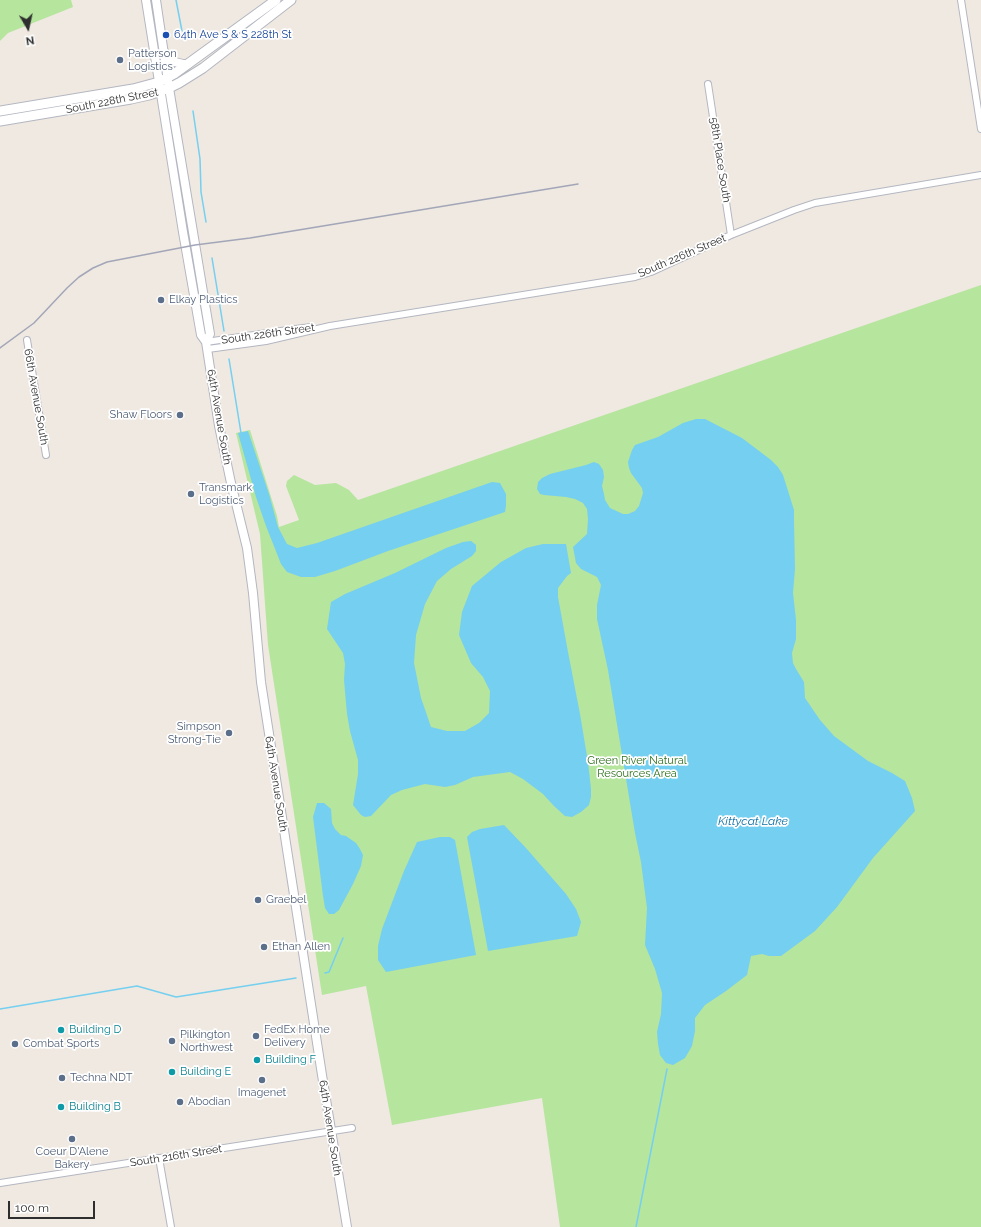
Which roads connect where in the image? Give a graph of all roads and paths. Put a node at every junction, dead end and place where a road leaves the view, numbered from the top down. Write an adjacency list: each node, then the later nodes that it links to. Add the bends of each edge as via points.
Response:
1 (146, 0): 10 (street, 64th Avenue South)
2 (156, 0): 6 (street)
3 (276, 0): 7 (main road, South 228th Street)
4 (291, 0): 10 (main road, South 228th Street, via 203,68 179,84)
5 (960, 0): 13 (street)
6 (164, 50): 7 (street, via 175,62); 8 (street)
7 (188, 64): 8 (main road, South 228th Street)
8 (167, 78): 10 (main road, South 228th Street)
9 (708, 84): 15 (street, 58th Place South)
10 (162, 87): 11 (main road, South 228th Street, via 133,89); 12 (main road, South 228th Street, via 131,99); 17 (street, 64th Avenue South, via 210,334)
11 (0, 111)
12 (0, 121)
13 (981, 129)
14 (981, 175): 15 (street, South 226th Street, via 816,203)
15 (732, 235): 17 (street, South 226th Street, via 635,277 330,326 288,330)
16 (27, 340): 18 (street, 66th Avenue South)
17 (207, 346): 20 (street, 64th Avenue South, via 219,426 247,548 260,677)
18 (46, 455)
19 (352, 1128): 20 (street, South 216th Street)
20 (331, 1131): 21 (street, South 216th Street); 24 (street, 64th Avenue South)
21 (159, 1158): 22 (street, South 216th Street); 23 (street)
22 (0, 1182)
23 (171, 1227)
24 (347, 1227)

